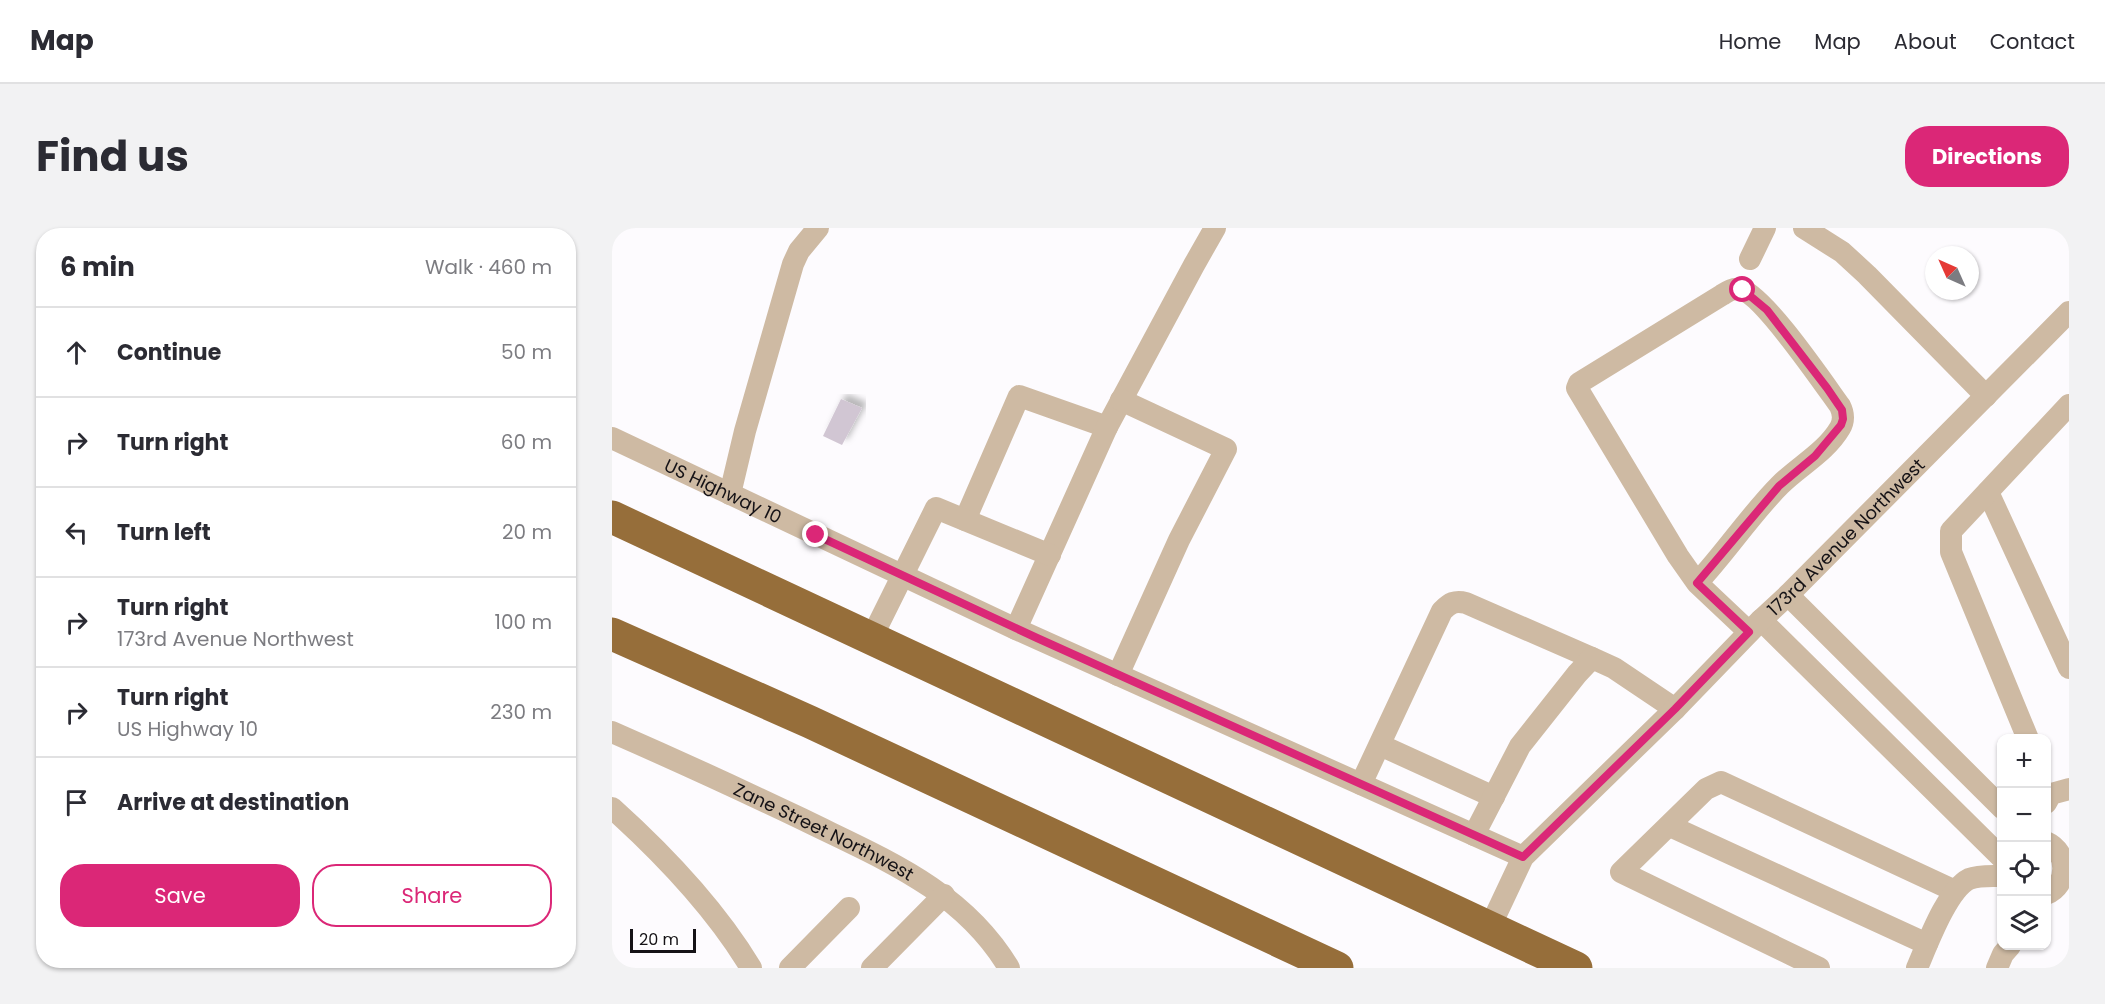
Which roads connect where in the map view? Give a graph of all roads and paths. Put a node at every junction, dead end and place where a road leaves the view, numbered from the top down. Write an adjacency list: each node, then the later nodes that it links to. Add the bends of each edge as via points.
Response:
1 (818, 228): 13 (street, via 793,264)
2 (1215, 228): 8 (street)
3 (1765, 228): 5 (street)
4 (1804, 228): 7 (street, via 1842,252 1867,275)
5 (1741, 274): 18 (street, via 1743,290 1767,310 1840,406 1843,419 1839,430 1779,486); 18 (street, via 1577,388)
6 (2069, 312): 7 (street, 173rd Avenue Northwest)
7 (1986, 396): 19 (street, 173rd Avenue Northwest)
8 (1121, 400): 10 (street); 26 (street, via 1226,449 1179,540)
9 (2066, 419): 12 (street)
10 (1107, 427): 15 (street, via 1019,396); 16 (street)
11 (612, 438): 13 (street, US Highway 10)
12 (1988, 492): 25 (street); 29 (street, via 1951,531 1951,552)
13 (730, 494): 17 (street, US Highway 10)
14 (612, 517): 23 (highway)
15 (965, 520): 16 (street); 17 (street, via 936,508)
16 (1050, 555): 21 (street)
17 (901, 575): 21 (street, US Highway 10); 23 (street)
18 (1697, 583): 20 (street)
19 (1788, 595): 20 (street, 173rd Avenue Northwest); 33 (street)
20 (1755, 626): 27 (street, 173rd Avenue Northwest); 38 (street)
21 (1016, 629): 26 (street, US Highway 10)
22 (612, 634): 52 (highway)
23 (871, 639): 45 (highway)
24 (1592, 658): 27 (street); 30 (street, via 1466,603 1450,604 1442,611); 32 (street, via 1520,746)
25 (2069, 668)
26 (1118, 675): 31 (street, US Highway 10)
27 (1675, 709): 39 (street, 173rd Avenue Northwest)
28 (612, 732): 43 (street, Zane Street Northwest, via 894,864)
29 (2026, 734)
30 (1380, 745): 31 (street); 32 (street)
31 (1361, 784): 36 (street, US Highway 10)
32 (1494, 797): 36 (street)
33 (1997, 804)
34 (612, 808): 48 (street, via 689,885)
35 (1670, 826): 41 (street, via 1706,789 1721,783); 46 (street); 54 (street, via 1621,872)
36 (1474, 835): 39 (street, US Highway 10)
37 (2051, 844): 42 (street, via 2061,853 2066,869 2061,884)
38 (1997, 854)
39 (1523, 857): 45 (street, 173rd Avenue Northwest)
40 (1997, 876): 41 (street, via 1969,879)
41 (1954, 891): 46 (street)
42 (2051, 891)
43 (944, 895): 50 (street); 51 (street, Zane Street Northwest, via 982,930)
44 (849, 908): 49 (street)
45 (1490, 927): 53 (highway)
46 (1927, 944): 55 (street)
47 (2006, 950): 56 (street)
48 (751, 968)
49 (790, 968)
50 (872, 968)
51 (1009, 968)
52 (1337, 968)
53 (1576, 968)
54 (1819, 968)
55 (1917, 968)
56 (1997, 968)

